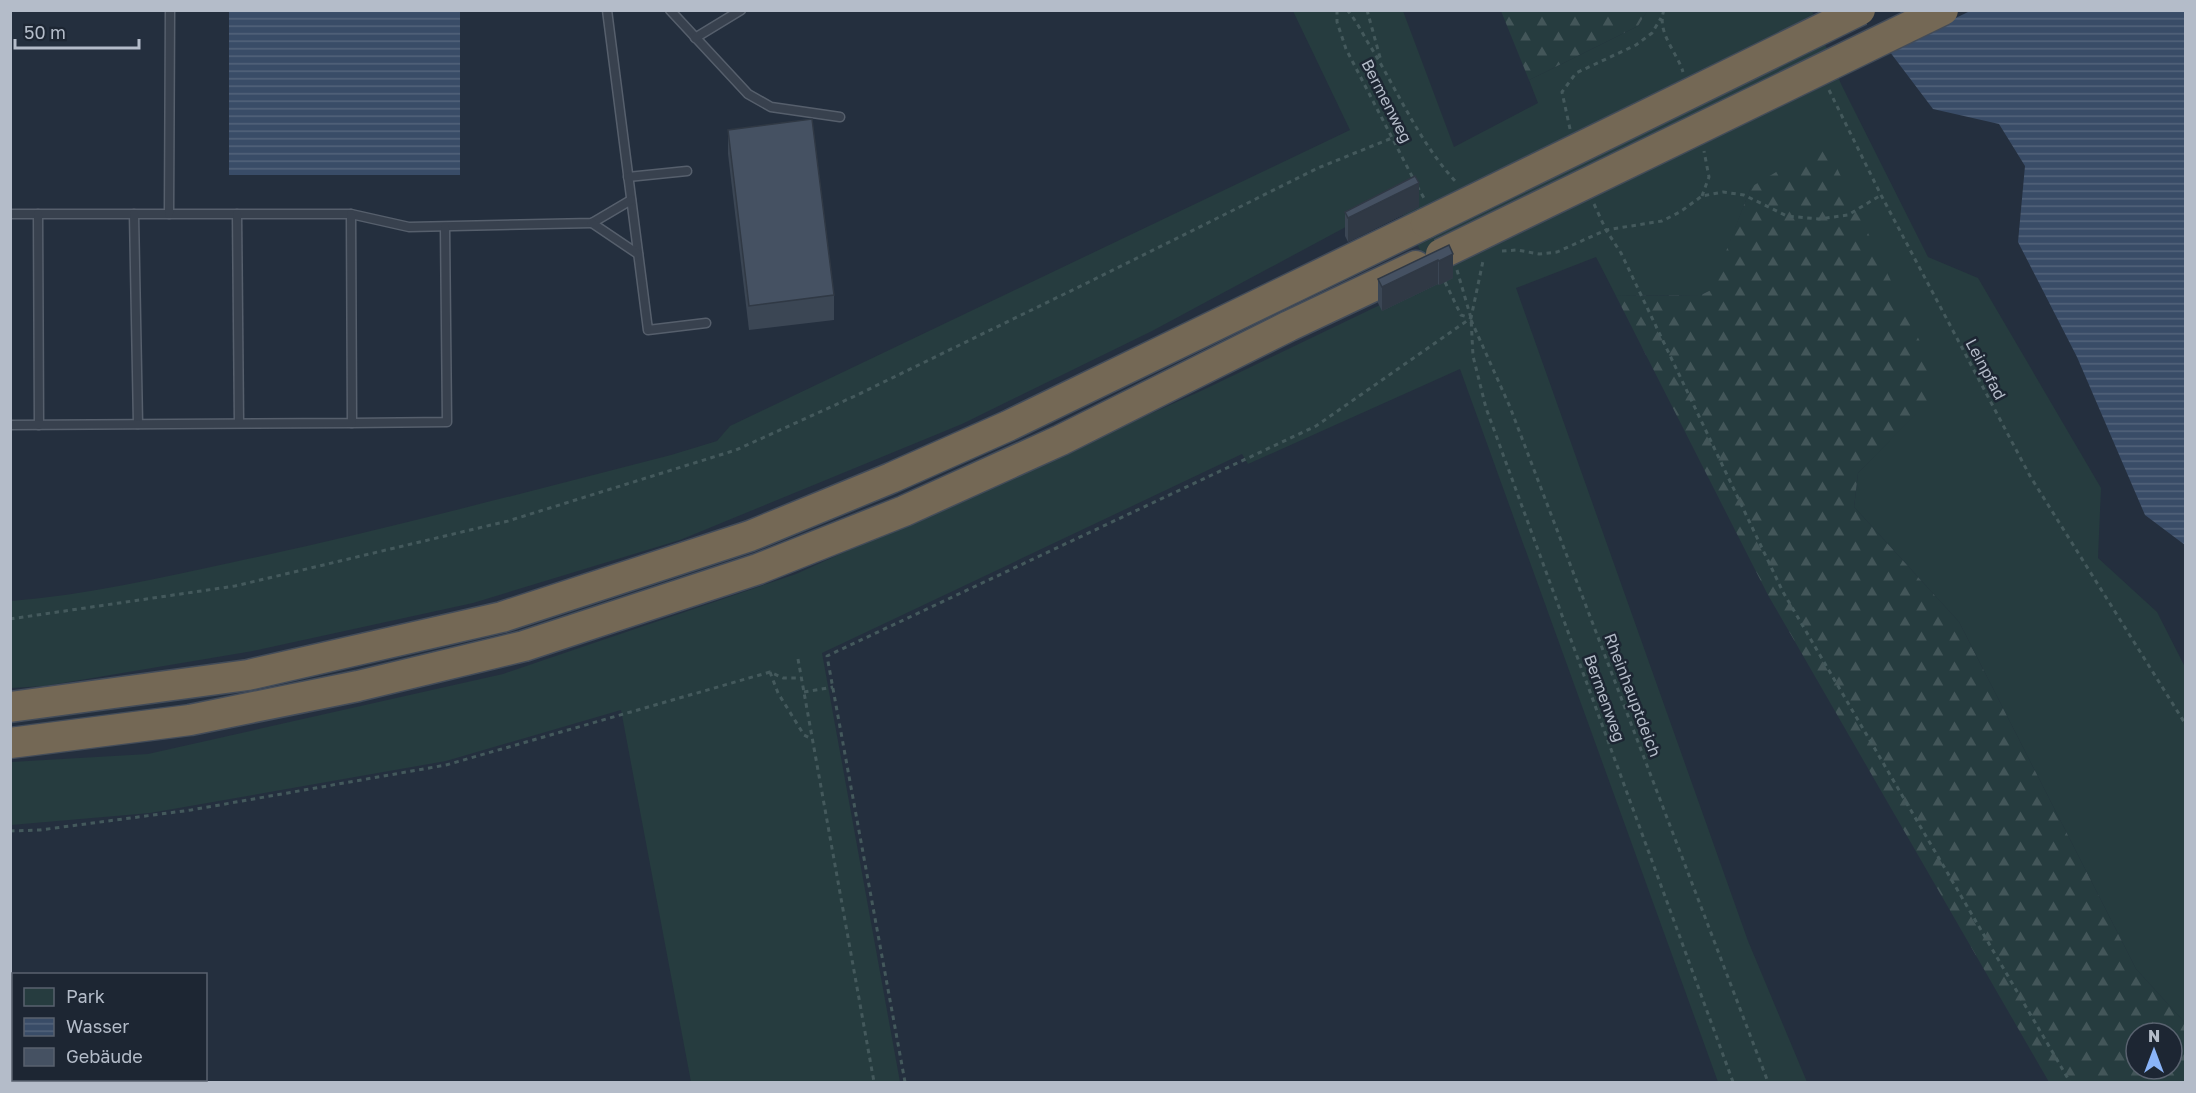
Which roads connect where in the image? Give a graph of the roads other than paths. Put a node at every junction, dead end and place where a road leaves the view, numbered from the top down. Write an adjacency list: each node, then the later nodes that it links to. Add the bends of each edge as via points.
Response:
1 (170, 10): 15 (lane)
2 (607, 10): 10 (lane)
3 (670, 10): 7 (lane)
4 (741, 10): 7 (lane)
5 (1860, 10): 27 (highway, bridge, via 1422,204 1008,426 750,536 502,617 248,675)
6 (1943, 10): 28 (highway, bridge, via 1443,268 1289,326 1050,445 904,511 758,569 524,646 358,687 190,720)
7 (695, 38): 8 (lane, via 748,93 771,107)
8 (840, 117)
9 (687, 171): 10 (lane)
10 (628, 177): 11 (lane)
11 (631, 200): 18 (lane); 20 (lane)
12 (10, 214): 13 (lane)
13 (38, 214): 14 (lane); 26 (lane)
14 (134, 214): 15 (lane); 24 (lane)
15 (169, 214): 16 (lane)
16 (237, 214): 17 (lane); 22 (lane)
17 (351, 214): 19 (lane, via 409,227); 23 (lane)
18 (592, 223): 19 (lane); 20 (lane)
19 (445, 227): 23 (lane, via 447,422)
20 (638, 254): 21 (lane, via 648,330)
21 (706, 323)
22 (239, 423): 23 (lane); 24 (lane)
23 (352, 423)
24 (138, 424): 26 (lane)
25 (10, 425): 26 (lane)
26 (39, 425)
27 (10, 707)
28 (10, 743)

